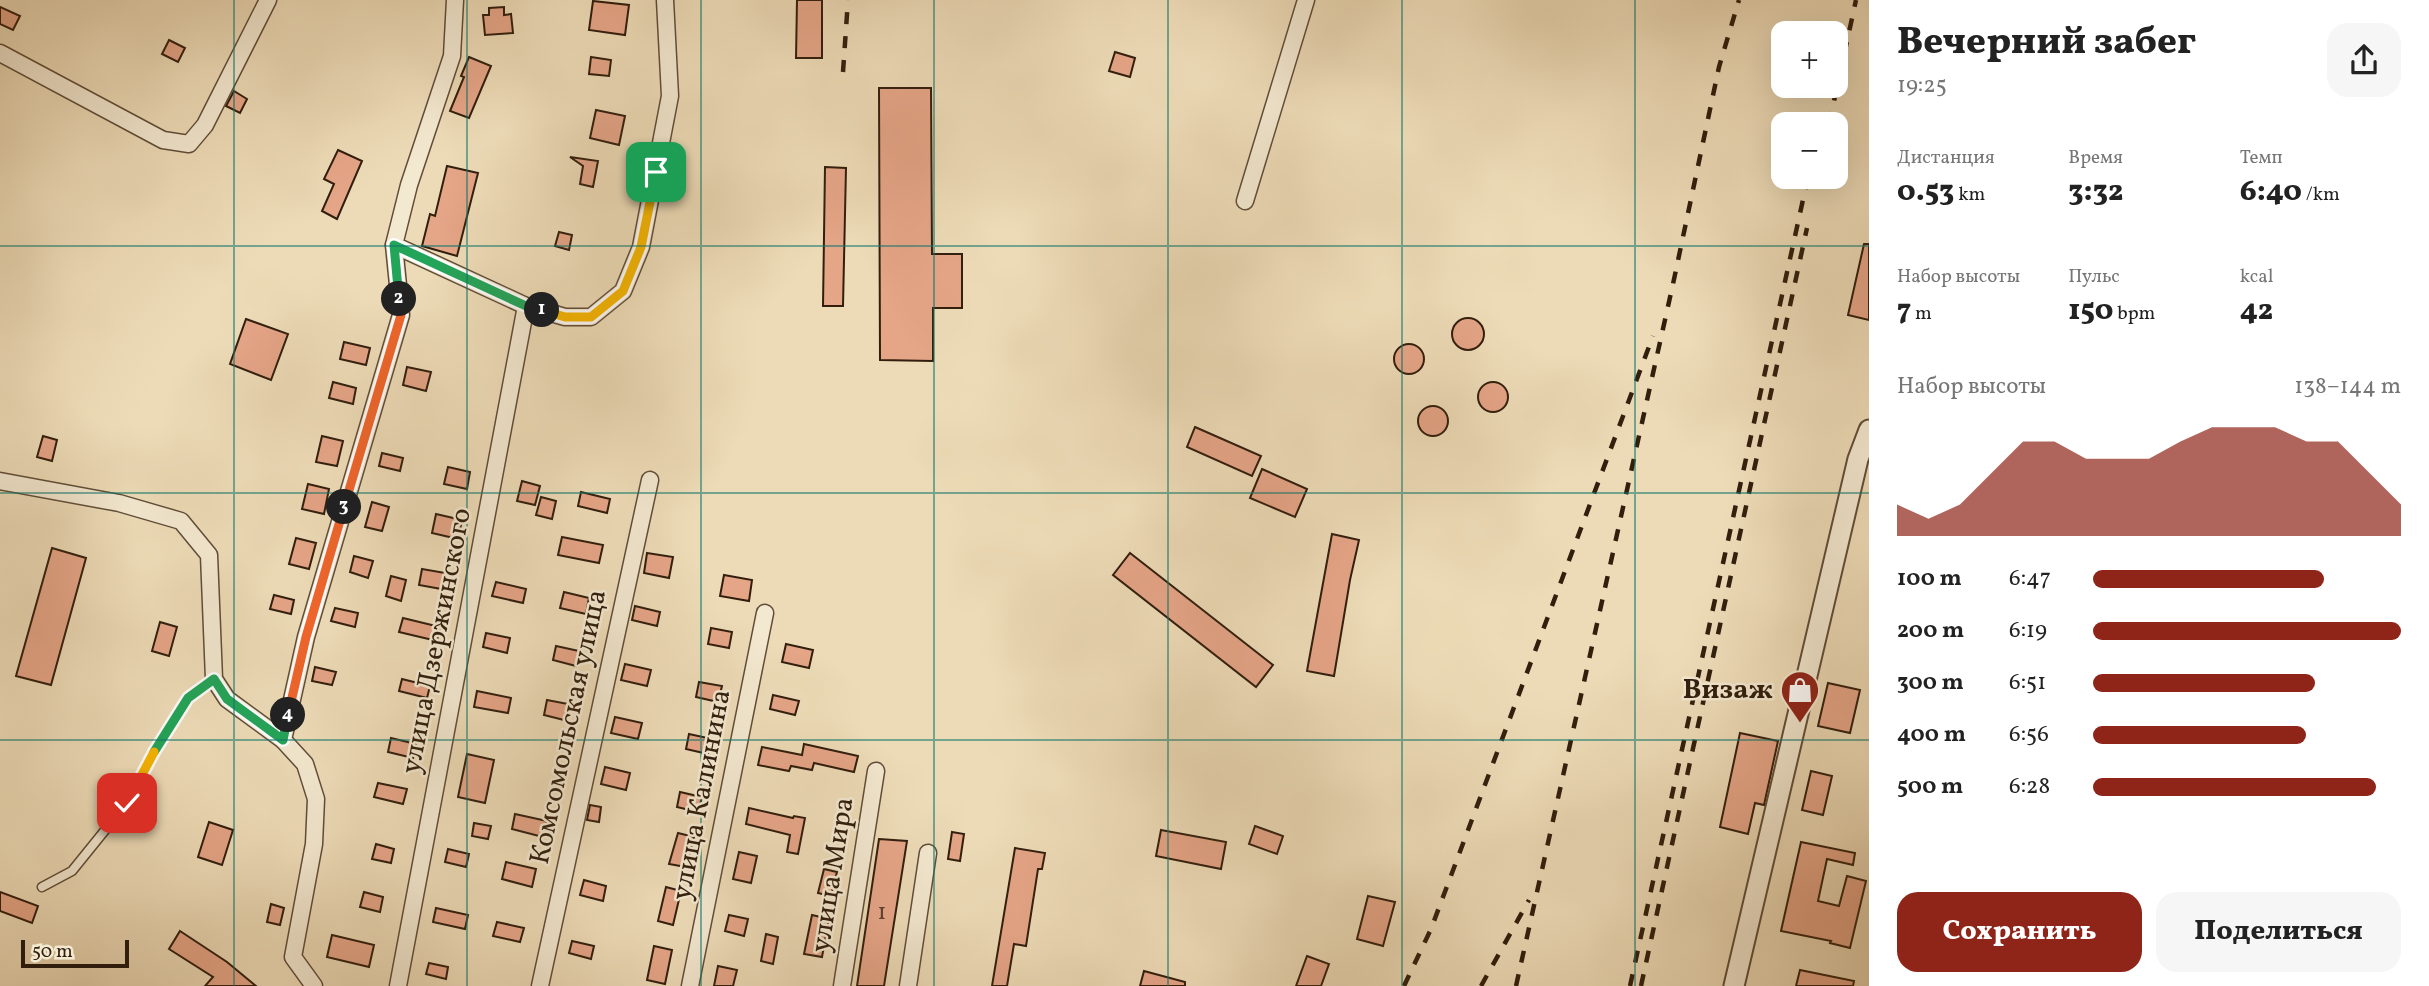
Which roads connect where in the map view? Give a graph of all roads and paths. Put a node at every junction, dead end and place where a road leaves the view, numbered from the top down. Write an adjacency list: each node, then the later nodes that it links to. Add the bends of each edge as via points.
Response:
1 (268, 0): 5 (street, via 205,125 189,144 163,140)
2 (455, 0): 7 (street, via 452,56 409,184)
3 (665, 0): 8 (street, via 670,96 641,247 623,291 591,317 565,317)
4 (1306, 0): 6 (street)
5 (0, 53)
6 (1245, 201)
7 (394, 245): 8 (street); 14 (street, via 401,315 306,637)
8 (526, 306): 19 (street, улица Дзержинского)
9 (1869, 430): 24 (street, via 1858,459)
10 (650, 480): 20 (street, Комсомольская улица)
11 (0, 481): 13 (street, via 119,503 181,521 209,555)
12 (765, 613): 21 (street, улица Калинина)
13 (214, 679): 14 (street, via 227,699); 17 (lane, via 188,698 127,803 72,871)
14 (283, 740): 18 (street, via 305,764 316,799 314,844 293,957)
15 (876, 771): 22 (street, улица Мира)
16 (928, 853): 23 (street)
17 (42, 887)
18 (314, 986)
19 (398, 986)
20 (540, 986)
21 (690, 986)
22 (842, 986)
23 (908, 986)
24 (1734, 986)

